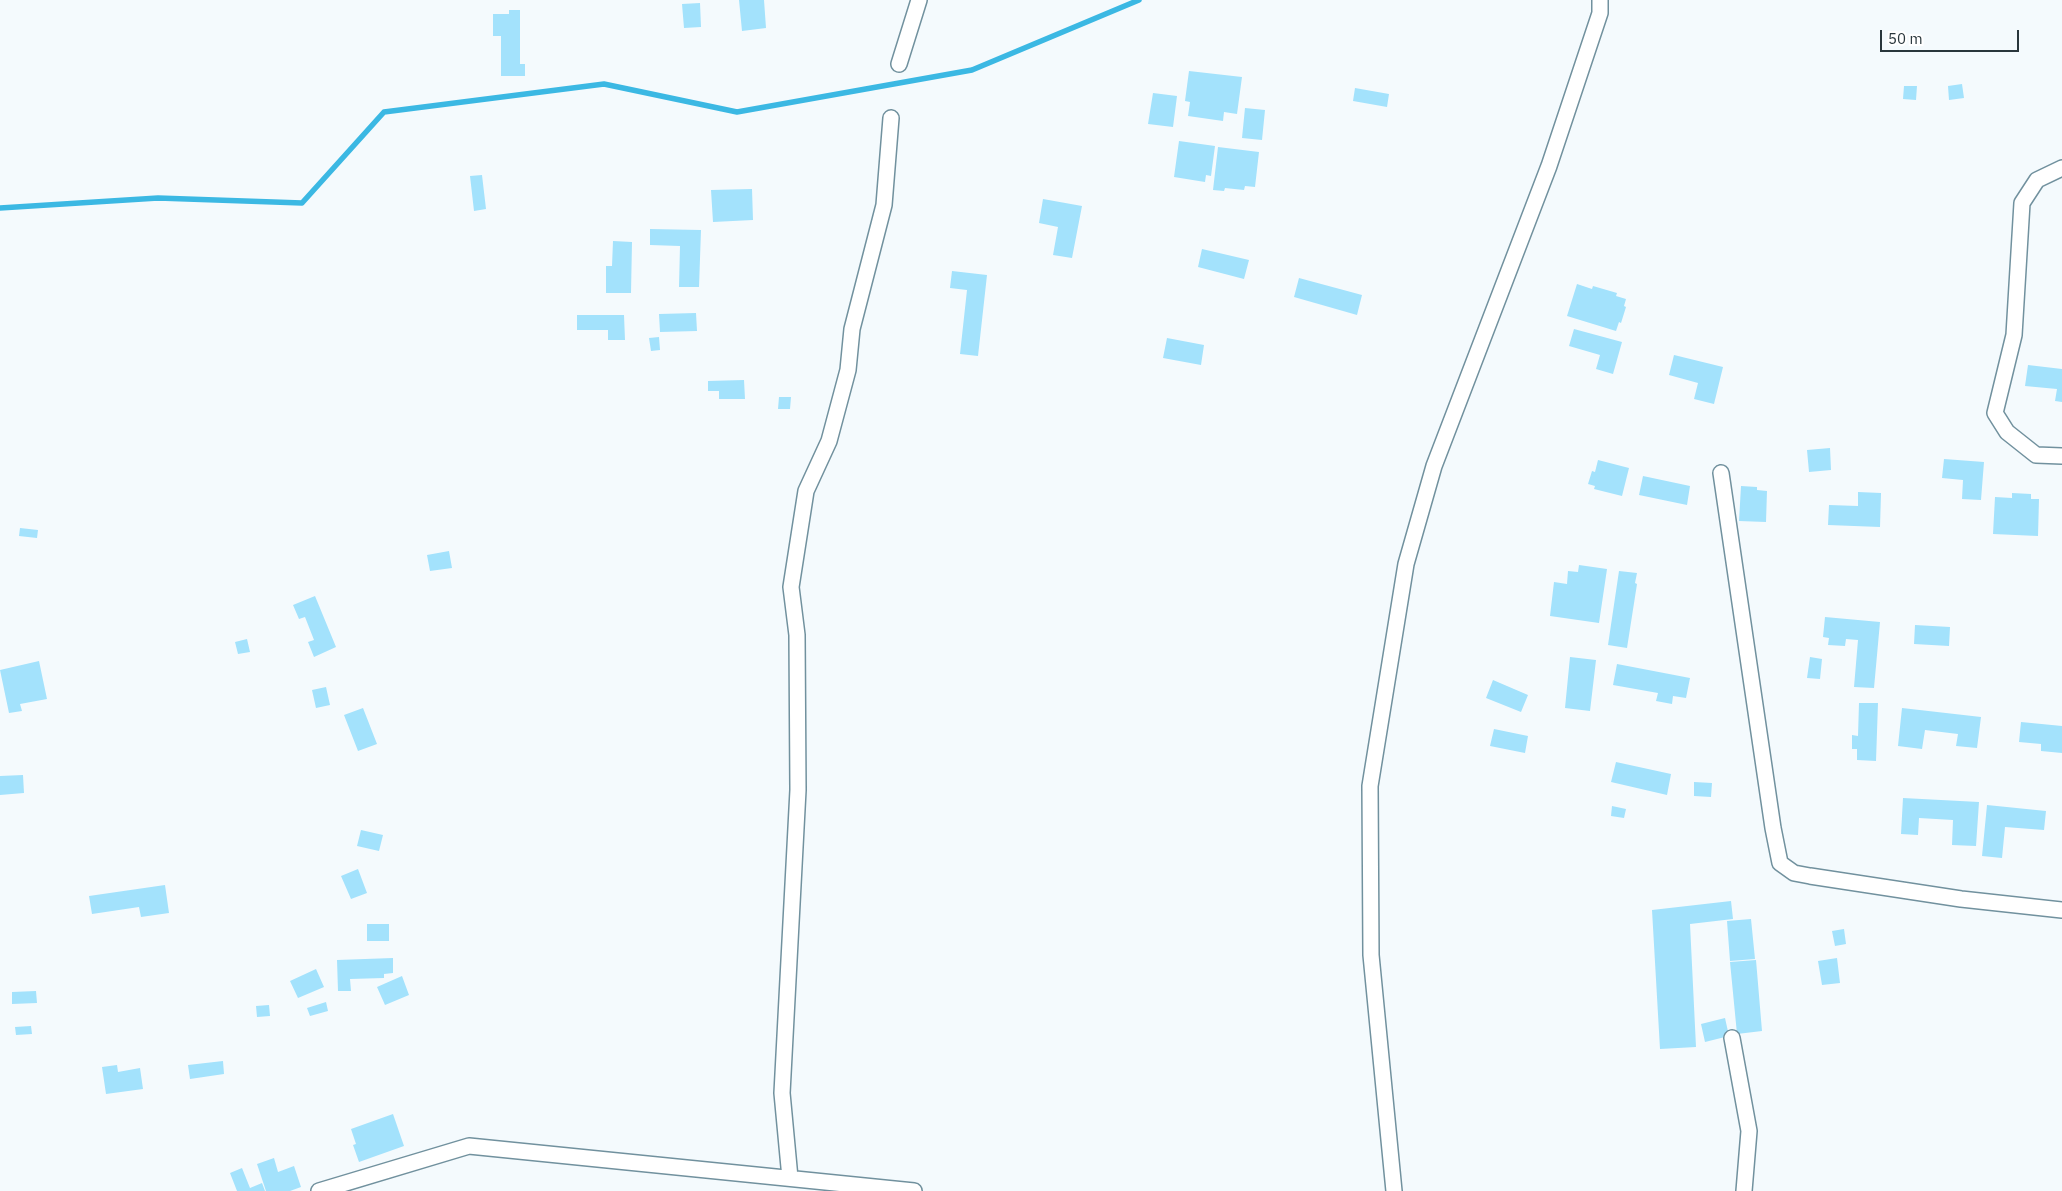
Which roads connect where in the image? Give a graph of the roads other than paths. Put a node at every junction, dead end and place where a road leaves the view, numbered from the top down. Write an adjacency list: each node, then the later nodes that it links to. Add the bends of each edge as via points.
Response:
1 (919, 0): 3 (street)
2 (1600, 0): 13 (street, via 1600,13 1549,166 1434,466 1406,564 1370,786 1372,955)
3 (899, 64)
4 (892, 118): 10 (street, via 884,205 852,329 848,370 829,441 806,491 791,587 797,635 798,790 782,1093)
5 (2062, 168): 6 (street, via 2037,180 2022,203 2014,335 1995,413 2008,432 2036,454)
6 (2062, 456)
7 (1721, 473): 8 (street, via 1780,863 1794,873 1810,876 1961,899)
8 (2062, 910)
9 (1732, 1038): 14 (street, via 1749,1131)
10 (790, 1178): 11 (street, via 469,1146); 12 (street)
11 (319, 1191)
12 (914, 1191)
13 (1394, 1191)
14 (1744, 1191)

